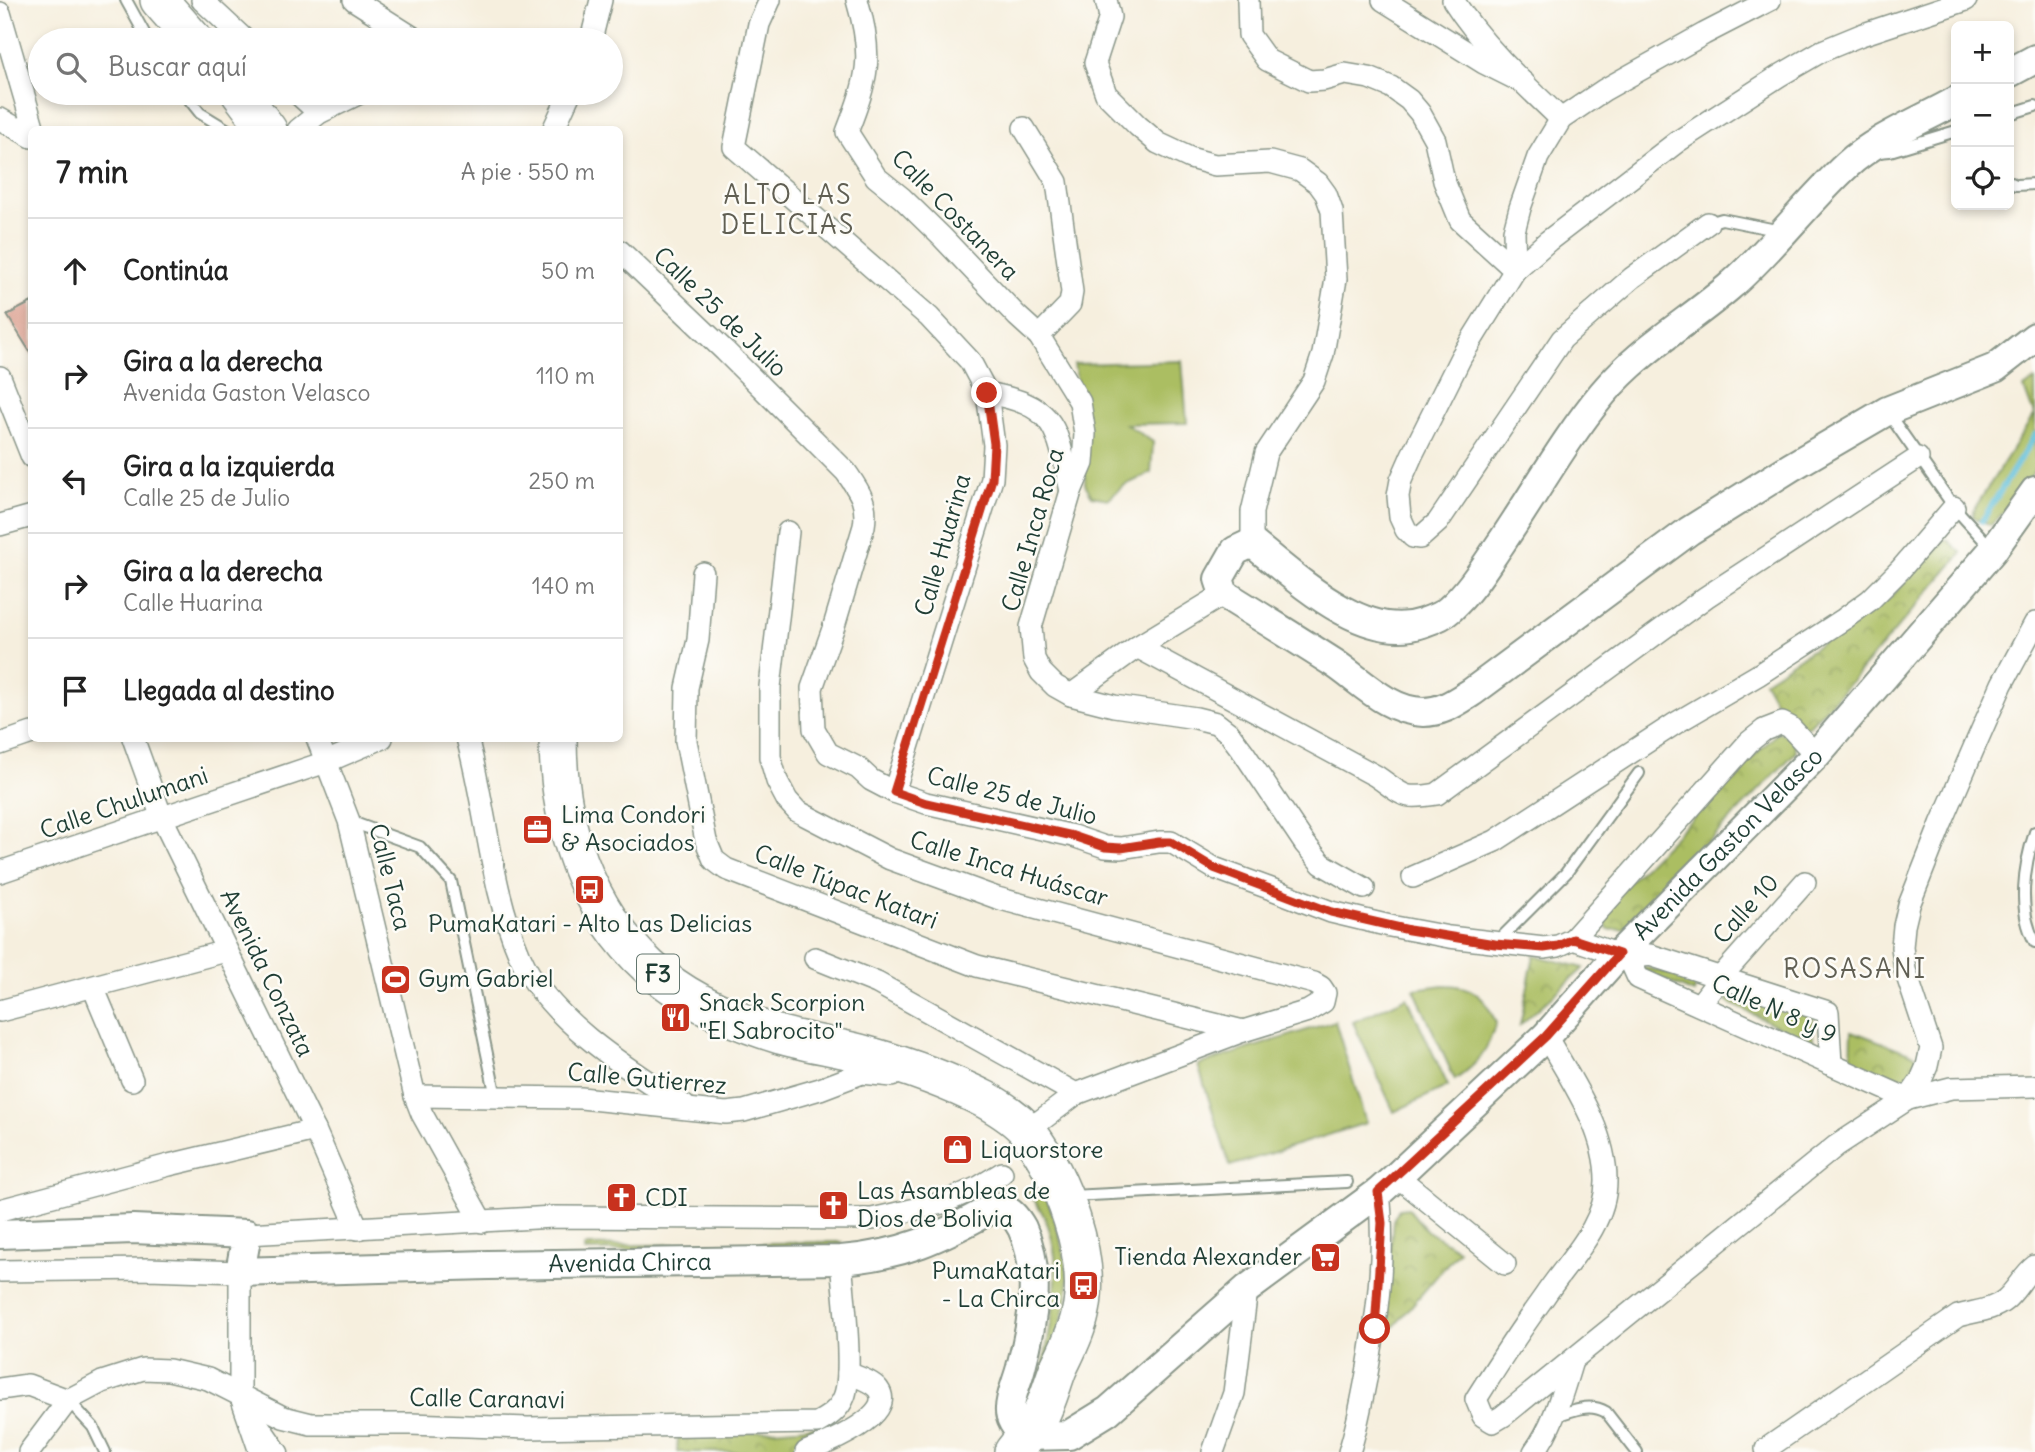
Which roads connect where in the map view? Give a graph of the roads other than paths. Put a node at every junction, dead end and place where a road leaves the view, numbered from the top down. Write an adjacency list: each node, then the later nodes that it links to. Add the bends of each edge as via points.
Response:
1 (126, 0): 15 (lane)
2 (159, 0): 16 (highway)
3 (202, 0): 17 (street)
4 (354, 0): 18 (street)
5 (601, 0): 19 (street)
6 (770, 0): 52 (street, Calle Huarina, via 759,24 734,147 929,317 970,360)
7 (857, 0): 49 (street, Calle Costanera, via 869,52 863,92 847,132 876,177)
8 (1106, 0): 62 (street, via 1110,17 1095,63 1106,94 1138,126 1158,143 1214,165 1270,162 1300,170 1318,183 1332,211 1336,279 1323,354 1314,381 1266,453 1252,512)
9 (1248, 0): 48 (street, via 1249,35 1267,60 1309,81 1345,74 1369,78 1391,86 1409,100 1435,140 1444,181 1460,220)
10 (1383, 0): 22 (street, via 1484,64)
11 (1453, 0): 22 (street)
12 (1770, 0): 33 (street, via 1637,71)
13 (1966, 0): 48 (street, via 1861,35 1779,76 1677,142)
14 (0, 13): 34 (street)
15 (141, 28)
16 (184, 28)
17 (232, 28)
18 (398, 28)
19 (594, 28)
20 (2035, 59): 21 (street)
21 (2014, 70)
22 (1524, 83): 33 (street)
23 (1951, 104): 42 (street)
24 (194, 105): 35 (lane)
25 (249, 105): 36 (highway)
26 (310, 105): 31 (street)
27 (335, 105): 31 (street)
28 (565, 105): 38 (street)
29 (2035, 106): 30 (lane)
30 (2014, 112)
31 (319, 113): 37 (street)
32 (0, 119): 41 (street)
33 (1561, 119): 48 (street, via 1538,157 1520,208 1514,231)
34 (33, 126)
35 (222, 126)
36 (265, 126)
37 (303, 126)
38 (556, 126)
39 (1024, 128): 49 (street, via 1057,182 1072,292 1070,304)
40 (1951, 133): 42 (lane, via 1890,151)
41 (28, 135)
42 (1864, 152): 46 (street)
43 (2014, 184): 44 (lane)
44 (2035, 184)
45 (1708, 223): 46 (lane, via 1722,219); 48 (street, via 1632,278 1562,339 1438,522 1420,538 1413,537 1400,517 1401,480 1461,357)
46 (1786, 232): 62 (street, via 1730,286 1605,391 1476,580 1449,610 1420,624 1389,626 1363,621 1336,608)
47 (623, 254): 79 (street, Calle 25 de Julio, via 846,472 863,495 864,526 813,688 814,729 828,753)
48 (1515, 270)
49 (1039, 336): 56 (street, Calle Inca Roca, via 1080,402 1083,463)
50 (2035, 337): 53 (street, via 1995,368)
51 (0, 377): 54 (street)
52 (987, 393): 56 (street, via 1029,404 1049,418); 79 (street, Calle Huarina, via 994,444 992,479)
53 (1886, 411): 55 (lane); 65 (street, via 1689,531 1444,709 1423,712 1393,704)
54 (28, 447)
55 (1918, 458): 58 (lane); 67 (street, via 1706,597 1437,794 1403,796 1376,776)
56 (1071, 491): 68 (street, Calle Inca Roca, via 1031,627 1034,659 1055,686)
57 (2035, 491): 63 (street, Avenida Gaston Velasco)
58 (1954, 507): 63 (lane); 84 (street, via 1900,570 1844,619 1495,841)
59 (28, 517): 60 (street)
60 (0, 525)
61 (788, 532): 97 (street, Calle Inca Huáscar, via 771,687 770,757 777,781 797,811 890,859 997,898 1314,983 1325,993 1317,1008)
62 (1252, 543): 65 (street, via 1235,551 1227,563 1219,579)
63 (1993, 550): 76 (street, Avenida Gaston Velasco)
64 (703, 573): 97 (street, Calle Túpac Katari, via 698,639 687,688 686,741 706,841 715,860 726,869 977,966)
65 (1224, 594): 67 (street)
66 (2035, 623): 106 (street, via 1976,743 1906,916 1905,970 1931,1048 1921,1080)
67 (1137, 647): 68 (street)
68 (1070, 695): 86 (street, Calle Inca Roca, via 1216,723 1229,733 1322,864)
69 (28, 734): 75 (street)
70 (134, 742): 80 (street, Avenida Conzata)
71 (318, 742): 77 (street, Calle Taca)
72 (373, 742): 77 (street, Calle Chulumani)
73 (468, 742): 107 (street, via 486,836 521,958 541,990 569,1020 639,1077)
74 (558, 742): 100 (highway, F3, via 563,809 590,890 649,968 709,1008 735,1019)
75 (0, 744)
76 (1816, 755): 87 (street, via 1782,723 1764,730); 91 (street, Avenida Gaston Velasco)
77 (326, 762): 80 (street, Calle Chulumani); 81 (street, Calle Taca)
78 (1639, 773): 89 (lane, via 1566,873)
79 (894, 792): 89 (street, Calle 25 de Julio, via 1105,847 1171,842 1214,868 1331,912)
80 (162, 818): 83 (street, Calle Chulumani); 90 (street, Avenida Conzata)
81 (349, 821): 104 (street, Calle Taca); 105 (lane, via 419,847 451,881)
82 (2035, 832): 88 (lane, via 2029,849 2025,913)
83 (0, 872)
84 (1413, 877)
85 (1805, 882): 93 (street, Calle 10)
86 (1364, 888)
87 (1573, 939): 89 (street, Calle 25 de Julio, via 1544,948); 91 (street)
88 (2035, 942)
89 (1495, 944)
90 (226, 951): 94 (street); 108 (street, Avenida Conzata)
91 (1624, 956): 93 (street, via 1650,955); 95 (street, Calle N 8 y 9, via 1638,978); 98 (street, Avenida Gaston Velasco)
92 (815, 958): 103 (street, via 877,983)
93 (1720, 978): 95 (street, Calle 10); 99 (street, via 1828,1012)
94 (93, 987): 96 (street); 101 (street)
95 (1700, 1004): 99 (street, Calle N 8 y 9)
96 (0, 1011)
97 (1243, 1031): 103 (street)
98 (1546, 1036): 112 (street, Avenida Gaston Velasco); 127 (street, via 1588,1112 1600,1144 1607,1180 1605,1202 1588,1236 1476,1399 1483,1416 1493,1422 1503,1416)
99 (1831, 1064): 106 (street, Calle N 8 y 9)
100 (903, 1066): 107 (street, Calle Gutierrez, via 900,1077 862,1073 744,1111); 109 (highway, F3, via 986,1100)
101 (132, 1080)
102 (2035, 1086): 106 (street, via 1951,1088)
103 (1076, 1094): 109 (street)
104 (415, 1096): 105 (street, Calle Gutierrez); 116 (street, Calle Taca)
105 (496, 1097): 107 (street, Calle Gutierrez, via 581,1098)
106 (1908, 1099): 127 (street, via 1836,1146)
107 (690, 1108)
108 (315, 1130): 114 (street); 117 (street, Avenida Conzata)
109 (1027, 1131): 113 (highway, F3)
110 (1002, 1173): 115 (street, Avenida Chirca, via 942,1203)
111 (1347, 1182): 113 (lane)
112 (1388, 1184): 122 (street); 126 (street, Avenida Gaston Velasco); 141 (street, via 1375,1329)
113 (1063, 1196): 133 (highway, F3, via 1079,1247 1083,1285 1080,1315 1039,1418)
114 (0, 1210)
115 (914, 1210): 116 (street, Avenida Chirca, via 872,1219 591,1217); 118 (street)
116 (482, 1222): 117 (street, Avenida Chirca)
117 (358, 1229): 120 (street, Avenida Chirca)
118 (948, 1232): 121 (street, Avenida Chirca, via 877,1257); 133 (street, Avenida Chirca, via 999,1207 1019,1222 1026,1237 1034,1267 1033,1298 1028,1342 1009,1410 1016,1428)
119 (0, 1234): 120 (street, Avenida Chirca, via 133,1229)
120 (247, 1234): 125 (street)
121 (841, 1260): 125 (street, Avenida Chirca); 128 (street, Calle Caranavi)
122 (1505, 1264)
123 (2035, 1266): 134 (street, via 2006,1299 1958,1316)
124 (0, 1271): 125 (street, Avenida Chirca)
125 (240, 1272): 130 (street)
126 (1247, 1289): 133 (street, Avenida Gaston Velasco, via 1108,1411); 140 (street, via 1234,1393)
127 (1572, 1361): 132 (street)
128 (848, 1373): 130 (street, Calle Caranavi, via 845,1396 829,1417 817,1423 528,1428 311,1424 283,1418); 139 (street, via 879,1390 877,1412)
129 (0, 1389): 131 (street, via 28,1385)
130 (240, 1394): 131 (street, Calle Caranavi, via 208,1379 143,1369); 137 (street); 138 (street)
131 (68, 1399): 135 (street); 136 (lane, via 93,1427)
132 (1555, 1416): 142 (street); 143 (lane, via 1580,1408 1600,1409)
133 (1040, 1444)
134 (1766, 1449)
135 (29, 1452)
136 (105, 1452)
137 (260, 1452)
138 (280, 1452)
139 (806, 1452)
140 (1213, 1452)
141 (1349, 1452)
142 (1534, 1452)
143 (1637, 1452)

